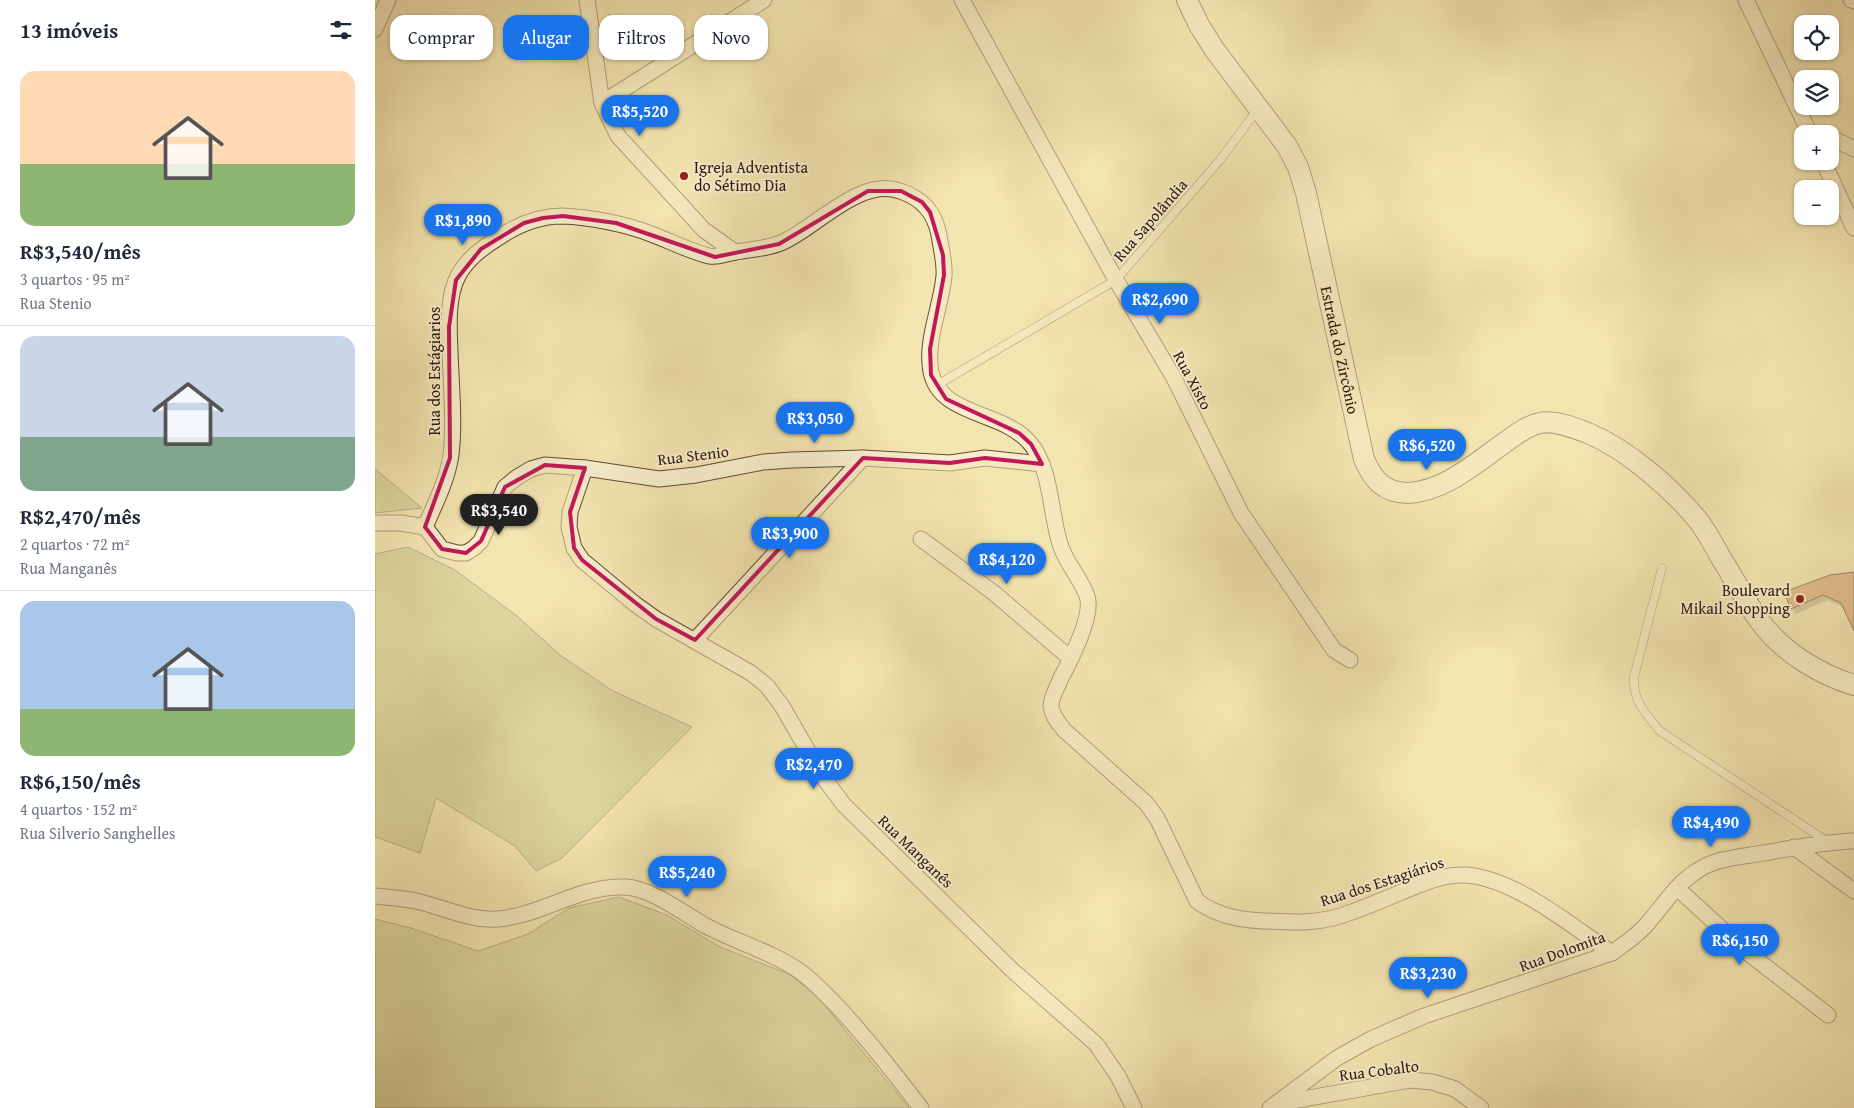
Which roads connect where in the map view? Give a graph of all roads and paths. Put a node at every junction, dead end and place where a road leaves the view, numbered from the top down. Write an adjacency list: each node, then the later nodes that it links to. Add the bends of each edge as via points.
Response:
1 (388, 0): 7 (street)
2 (587, 0): 8 (street)
3 (765, 0): 8 (street)
4 (961, 0): 16 (street, Rua Xisto)
5 (1187, 0): 9 (street, Estrada do Zircônio, via 1214,49)
6 (1746, 0): 10 (street)
7 (375, 29)
8 (602, 103): 15 (street, via 618,136 704,230)
9 (1259, 108): 16 (lane, Rua Sapolândia, via 1220,160); 28 (street, Estrada do Zircônio, via 1298,167 1365,459 1371,475 1382,487 1399,493 1422,492 1446,482 1523,430 1540,423 1588,433 1627,455 1672,492 1698,520 1759,620 1780,645 1833,678)
10 (1806, 125)
11 (1839, 142): 12 (street)
12 (1854, 149)
13 (1827, 170): 14 (street)
14 (1854, 228)
15 (735, 252): 17 (street, Rua dos Estagiários, via 779,244 800,234 853,198 874,189 901,191 922,202 937,223 943,255 944,274 930,349 931,375); 22 (street, Rua dos Estágiarios, via 715,257 616,223 563,216 524,223 481,249 465,265 456,280 451,299 453,430 450,458 444,483)
16 (1117, 280): 17 (lane, Rua Sapolândia); 27 (street, Rua Xisto, via 1173,378 1241,514 1334,650)
17 (937, 385): 19 (street, Rua dos Estagiários, via 946,399 954,404 1008,425 1019,433 1031,444)
18 (863, 458): 19 (street, Rua Stenio, via 950,463 985,458); 20 (street, Rua Stenio, via 763,462 659,479); 25 (street)
19 (1042, 464): 26 (street, Rua dos Estagiários, via 1061,549 1087,596 1089,606)
20 (585, 468): 22 (street, Rua Stenio, via 545,465 516,478 505,487 481,541 466,552 442,549); 25 (street, Rua Manganês, via 570,512 569,527 574,548 582,560 635,604)
21 (375, 523): 22 (street)
22 (425, 527)
23 (921, 539): 26 (street, via 995,593)
24 (1662, 568): 30 (lane, via 1634,678 1633,689 1639,707 1660,731)
25 (695, 640): 39 (street, Rua Manganês, via 767,686 844,805 1011,969 1096,1044 1119,1076)
26 (1071, 660): 35 (street, Rua dos Estagiários, via 1053,694 1051,706 1054,717 1064,730 1146,803 1157,818 1197,901 1209,910 1253,921 1309,923 1339,916 1432,880 1465,875 1488,879 1525,895)
27 (1350, 660)
28 (1854, 685)
29 (1854, 841): 30 (street, Rua Dolomita)
30 (1828, 842): 31 (street, Rua Dolomita)
31 (1794, 848): 32 (street, Rua Dolomita, via 1716,862 1697,870); 33 (street)
32 (1677, 888): 35 (street, Rua Dolomita, via 1647,924); 36 (street, via 1748,953)
33 (1854, 891)
34 (375, 896): 38 (street, via 418,901 477,918 498,919 521,915 585,892 623,887 651,894 718,932 798,969 863,1034)
35 (1612, 953): 37 (street, Rua Dolomita, via 1424,1016 1371,1039 1337,1058)
36 (1829, 1015)
37 (1272, 1106): 40 (street, Rua Cobalto, via 1410,1080 1455,1089)
38 (921, 1108)
39 (1134, 1108)
40 (1481, 1108)

